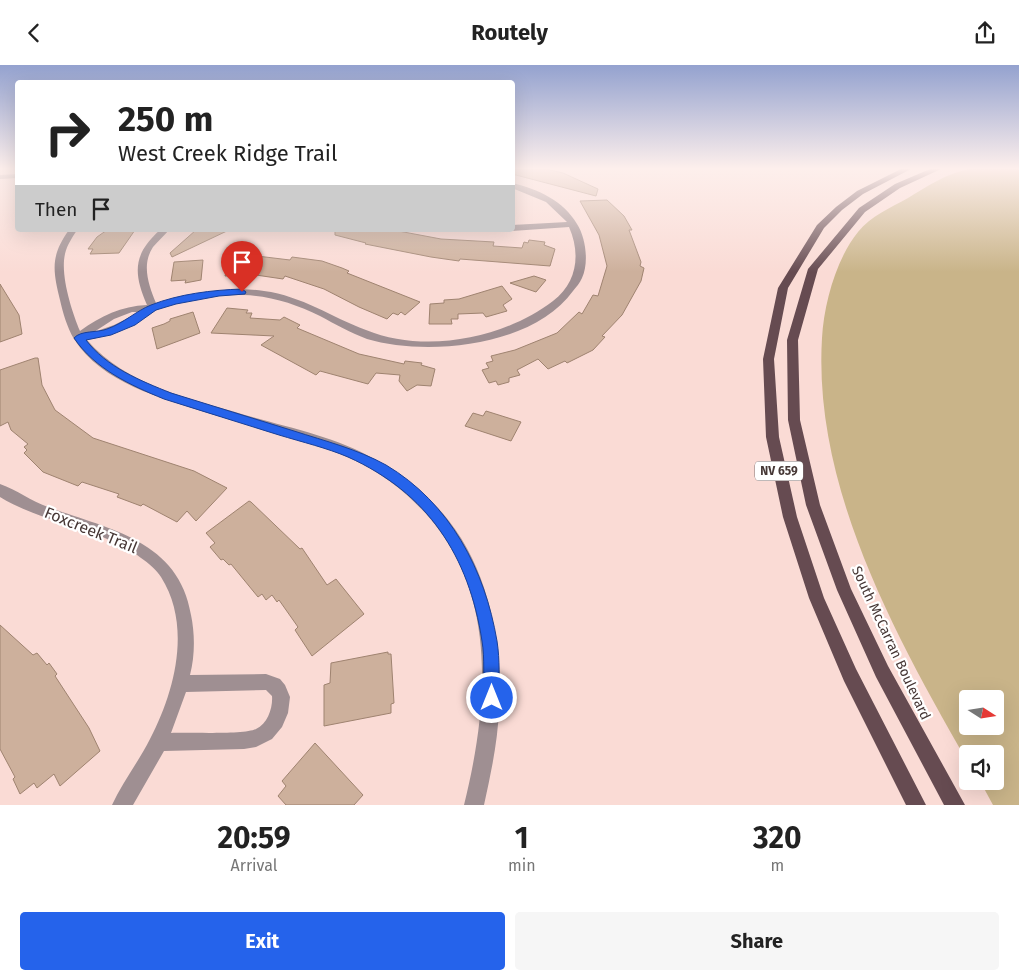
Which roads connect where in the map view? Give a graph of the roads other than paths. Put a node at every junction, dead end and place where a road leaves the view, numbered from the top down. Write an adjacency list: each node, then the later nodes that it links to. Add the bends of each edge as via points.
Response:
1 (554, 204): 4 (street)
2 (845, 204): 15 (main road, NV 659, via 811,238 784,286 770,347 771,427 781,482 814,592 840,656)
3 (871, 204): 16 (main road, South McCarran Boulevard / NV 659, via 838,232 822,254 810,275 796,315 791,376 798,447 812,503 860,627 907,722)
4 (573, 224): 5 (street); 8 (street, via 581,245 582,259 580,272 565,296 551,309 513,330 471,341 418,344 377,338 301,303 264,293 219,293)
5 (515, 228)
6 (72, 232): 9 (street, via 62,248 57,270)
7 (163, 232): 8 (street, via 149,246 141,265 142,284)
8 (153, 308): 9 (street, via 107,333)
9 (79, 338): 14 (street, via 105,364 144,387 328,445 367,461 396,478 436,515 450,532 471,573 490,643 491,718)
10 (0, 490): 11 (street, Foxcreek Trail, via 33,507 119,538 166,569 184,607 187,634)
11 (180, 684): 12 (street, Foxcreek Trail); 12 (street, via 266,682 274,684 282,701 274,724 257,738)
12 (159, 742): 13 (street, Foxcreek Trail)
13 (122, 805)
14 (474, 805)
15 (916, 805)
16 (955, 805)

